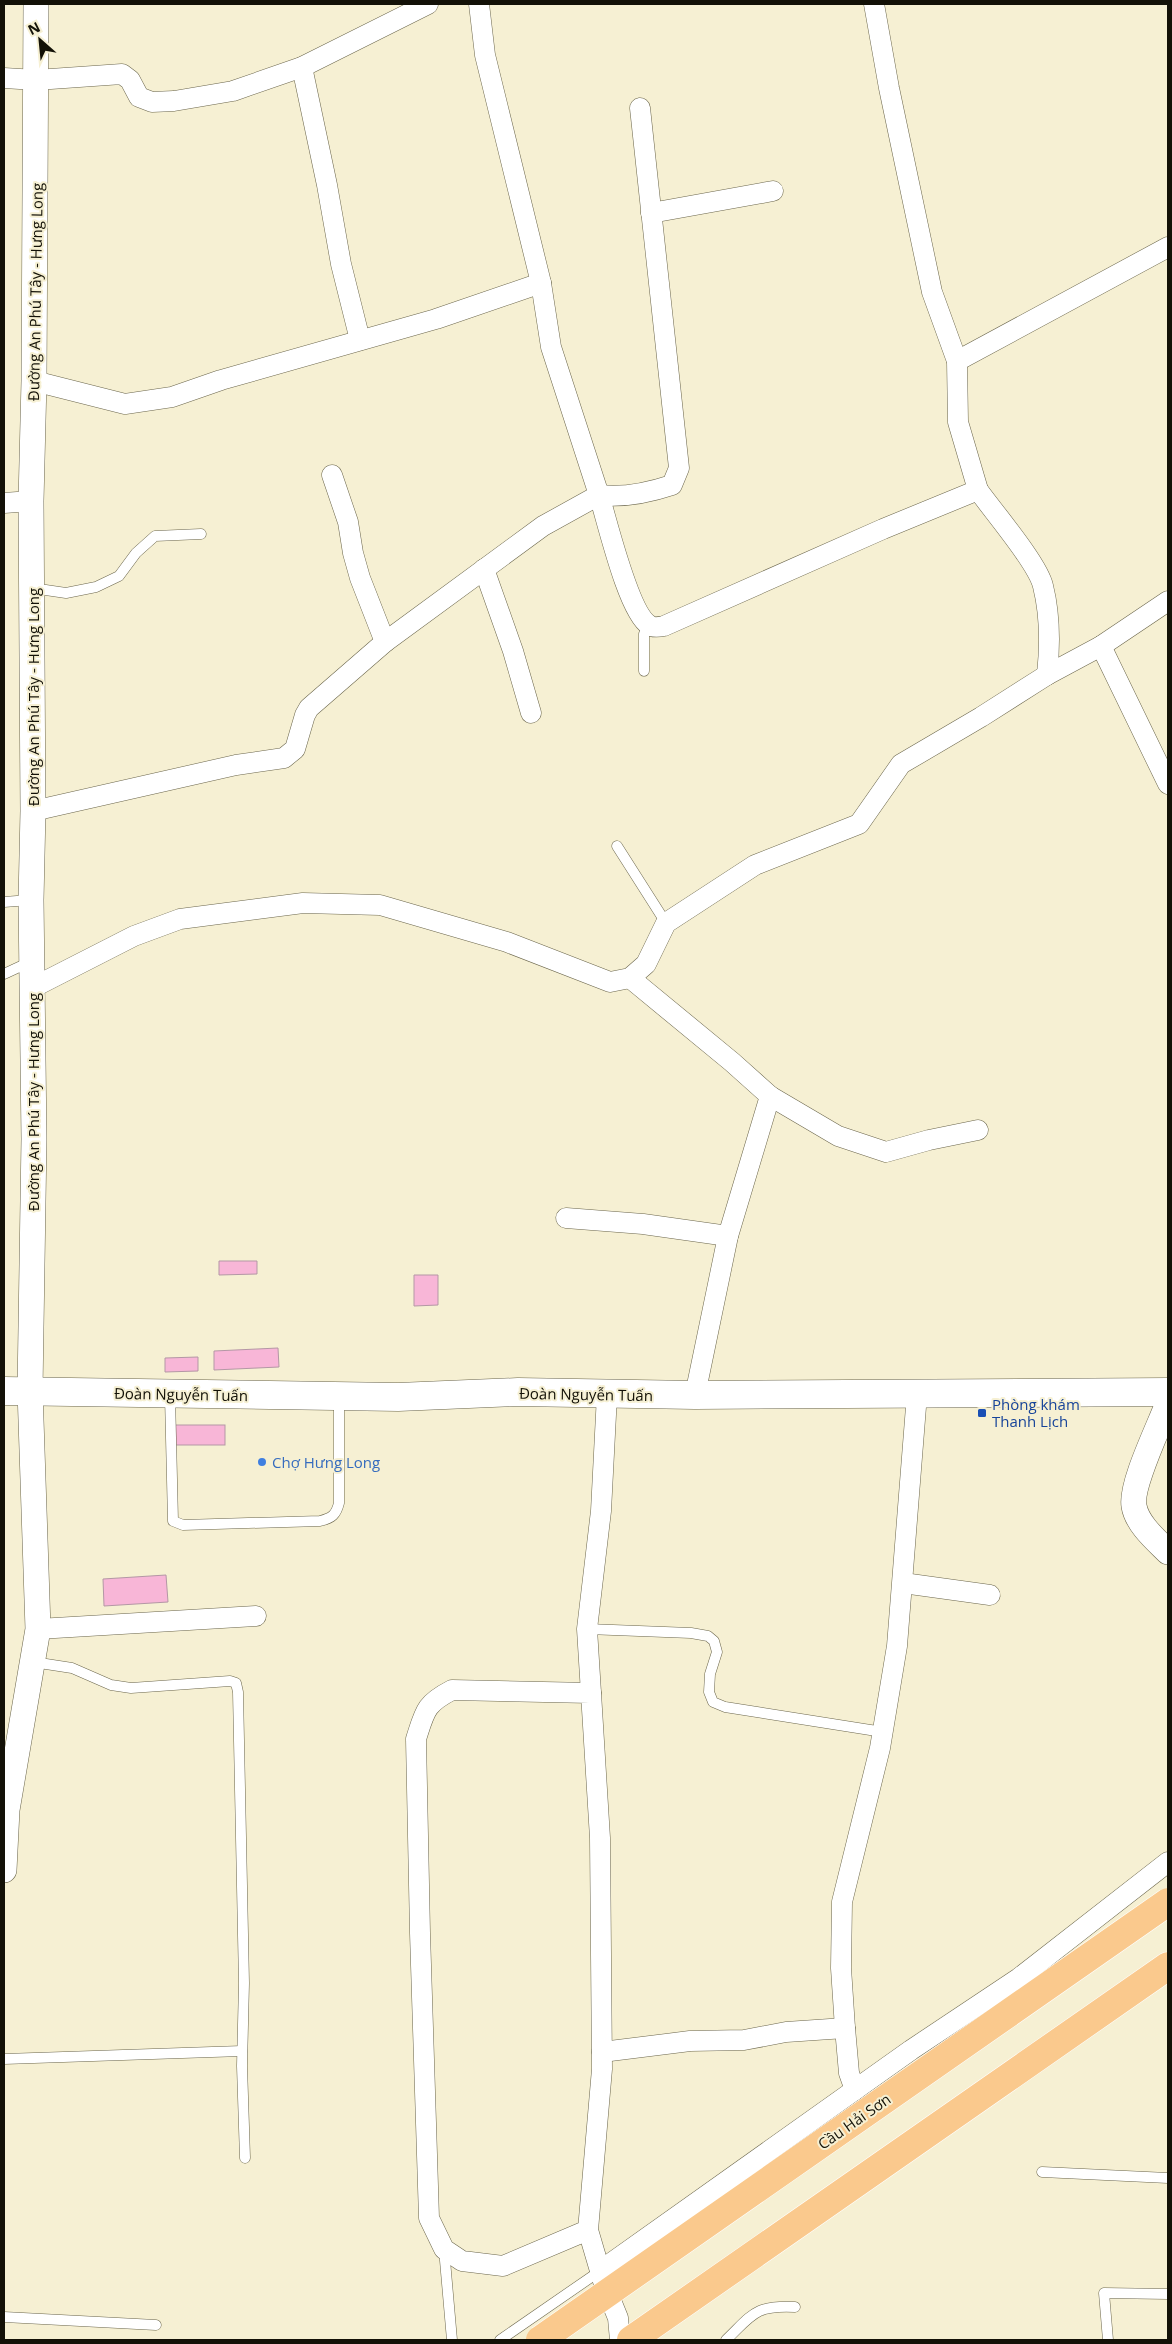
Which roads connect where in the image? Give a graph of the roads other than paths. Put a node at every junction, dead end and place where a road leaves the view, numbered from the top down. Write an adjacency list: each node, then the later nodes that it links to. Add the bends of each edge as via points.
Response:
1 (36, 4): 7 (street, Đường An Phú Tây - Hưng Long)
2 (428, 4): 5 (street)
3 (479, 4): 12 (street, via 485,55)
4 (874, 4): 14 (street, via 932,292)
5 (302, 67): 7 (street, via 233,91 152,102 139,98 130,80 122,74); 13 (street, via 341,264)
6 (4, 78): 7 (street)
7 (36, 80): 15 (street, Đường An Phú Tây - Hưng Long)
8 (640, 108): 10 (street)
9 (773, 191): 10 (street)
10 (651, 213): 18 (street, via 679,468 672,484 654,491 615,497)
11 (1168, 247): 14 (street)
12 (541, 283): 13 (street, via 436,319); 18 (street, via 550,347)
13 (360, 340): 15 (street, via 172,397 125,404)
14 (958, 361): 17 (street, via 958,422)
15 (34, 381): 19 (street, Đường An Phú Tây - Hưng Long)
16 (332, 475): 26 (street, via 348,522 360,578)
17 (978, 490): 25 (street, via 882,528 664,626); 29 (street, via 1043,585 1049,632)
18 (599, 495): 22 (street, via 543,526); 25 (street, via 632,601)
19 (31, 501): 20 (street); 23 (street, Đường An Phú Tây - Hưng Long)
20 (4, 503)
21 (201, 534): 23 (lane, via 155,536 119,576 96,587 66,593)
22 (484, 569): 26 (street); 30 (street)
23 (32, 588): 32 (street, Đường An Phú Tây - Hưng Long)
24 (1168, 601): 27 (street)
25 (648, 625): 28 (lane, via 644,634)
26 (385, 642): 32 (street, via 309,708 295,749 284,758 236,764)
27 (1101, 646): 29 (street); 31 (street)
28 (644, 671)
29 (1046, 675): 36 (street, via 901,764 859,824 755,865)
30 (531, 713)
31 (1168, 784)
32 (33, 811): 34 (street, Đường An Phú Tây - Hưng Long)
33 (617, 846): 36 (lane)
34 (32, 900): 35 (lane); 37 (street, Đường An Phú Tây - Hưng Long)
35 (4, 902)
36 (666, 923): 39 (street, via 646,964)
37 (33, 961): 38 (lane); 40 (street, Đường An Phú Tây - Hưng Long)
38 (4, 974)
39 (630, 978): 40 (street, via 610,982 507,942 380,905 303,903 180,919 134,936); 41 (street)
40 (34, 987): 45 (street, Đường An Phú Tây - Hưng Long, via 34,1139)
41 (770, 1096): 42 (street, via 838,1136 886,1152); 44 (street)
42 (978, 1130)
43 (566, 1218): 44 (street, via 643,1224)
44 (728, 1236): 50 (street)
45 (17, 1391): 49 (main road, Đoàn Nguyễn Tuấn); 57 (street, Đường An Phú Tây - Hưng Long)
46 (1168, 1392): 48 (main road, Đoàn Nguyễn Tuấn)
47 (607, 1394): 50 (main road, Đoàn Nguyễn Tuấn); 51 (main road, Đoàn Nguyễn Tuấn, via 518,1392); 58 (street, via 601,1511)
48 (917, 1394): 50 (main road, Đoàn Nguyễn Tuấn); 54 (street)
49 (170, 1395): 51 (main road, Đoàn Nguyễn Tuấn); 51 (lane, via 173,1521 183,1525 320,1521 336,1514 339,1503)
50 (695, 1395)
51 (338, 1396)
52 (1168, 1403): 53 (street, via 1135,1487 1134,1506 1139,1519)
53 (1168, 1552)
54 (903, 1583): 55 (street); 61 (street)
55 (990, 1595)
56 (256, 1616): 57 (street)
57 (38, 1629): 59 (street, Đường An Phú Tây - Hưng Long)
58 (587, 1629): 60 (street); 61 (lane, via 708,1636 714,1641 717,1652 710,1674 709,1692 713,1702 724,1707)
59 (33, 1662): 62 (street, Đường An Phú Tây - Hưng Long); 68 (lane, via 72,1668 111,1685 131,1688 236,1683 243,1881)
60 (591, 1692): 69 (street, via 600,1838); 76 (street, via 452,1690 433,1700 416,1739 429,2218)
61 (883, 1732): 67 (street, via 842,1902 841,1968)
62 (5, 1810): 64 (street, Đường An Phú Tây - Hưng Long)
63 (1168, 1862): 71 (street, via 1019,1978)
64 (4, 1870)
65 (1168, 1902): 84 (highway, Cầu Hải Sơn, bridge)
66 (1168, 1966): 86 (highway)
67 (845, 2028): 69 (street); 71 (street, via 848,2073)
68 (242, 2051): 70 (lane); 72 (lane)
69 (602, 2052): 75 (street)
70 (4, 2059)
71 (856, 2090): 77 (street)
72 (245, 2158)
73 (1042, 2172): 74 (lane)
74 (1168, 2178)
75 (588, 2230): 76 (street, via 503,2266 462,2261); 77 (street)
76 (444, 2249): 82 (lane)
77 (600, 2271): 83 (lane); 85 (street, via 618,2318)
78 (1168, 2294): 88 (lane, via 1104,2293)
79 (795, 2306): 87 (lane, via 772,2306 752,2314)
80 (4, 2317): 81 (lane)
81 (156, 2325)
82 (452, 2340)
83 (500, 2340)
84 (540, 2340)
85 (620, 2340)
86 (631, 2340)
87 (726, 2340)
88 (1108, 2340)

